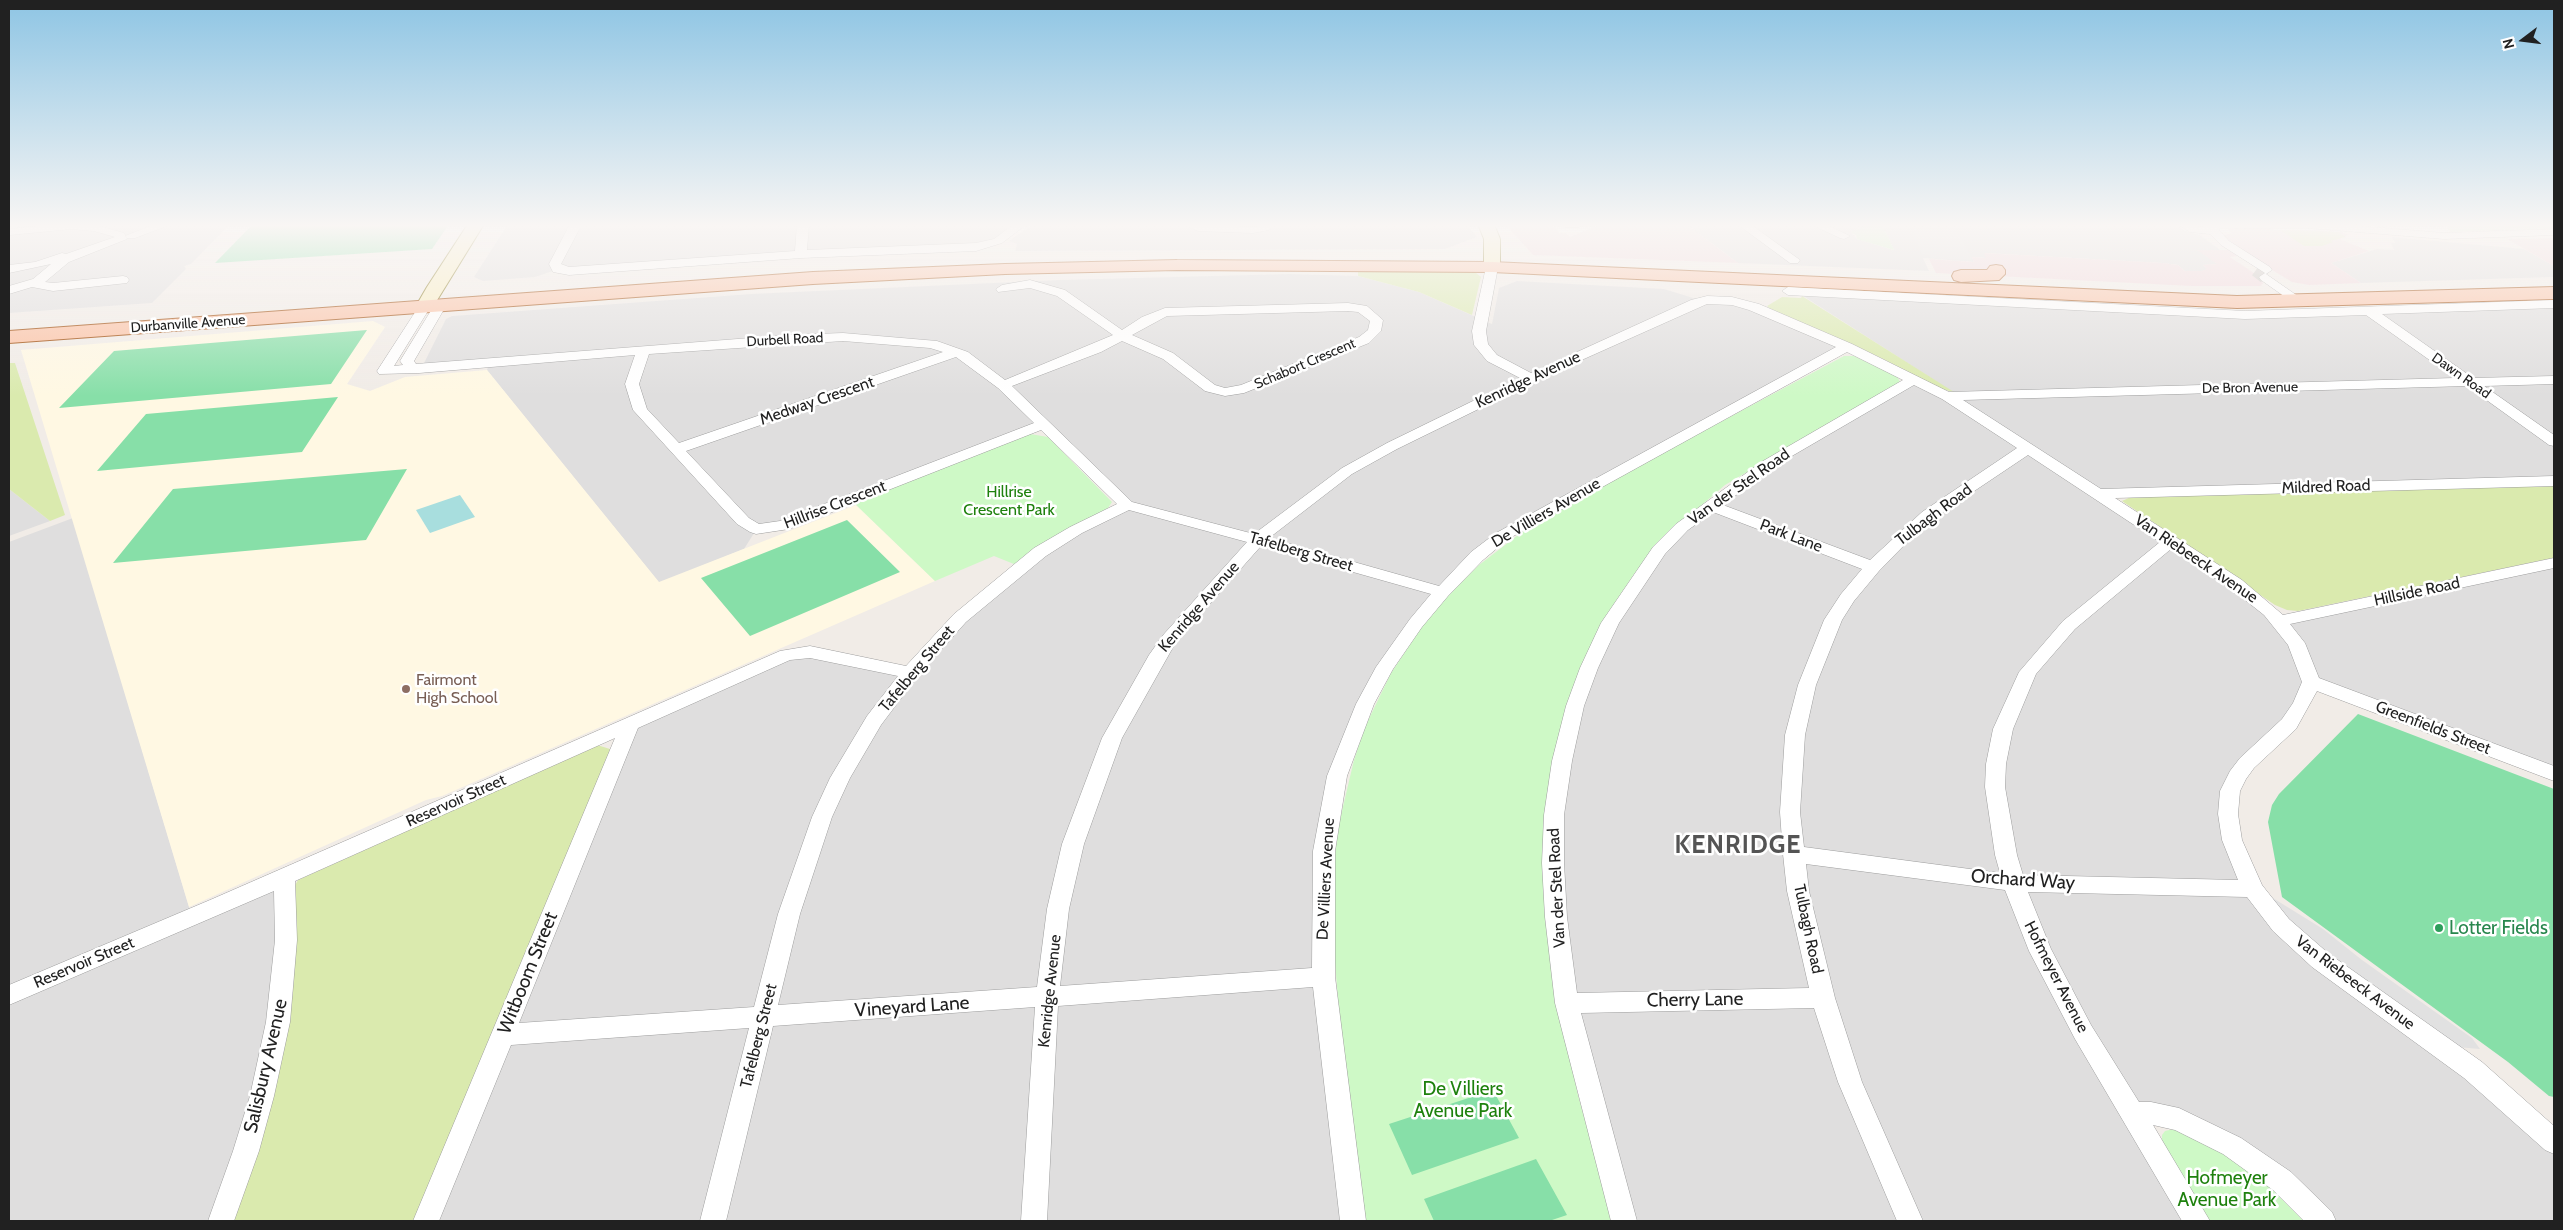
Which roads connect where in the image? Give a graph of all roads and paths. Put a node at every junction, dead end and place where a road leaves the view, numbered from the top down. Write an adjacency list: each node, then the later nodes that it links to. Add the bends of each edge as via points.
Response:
1 (36, 281): 10 (street)
2 (109, 281): 10 (street, via 54,287)
3 (446, 281): 17 (street)
4 (450, 281): 17 (street)
5 (763, 281): 17 (main road, Durbanville Avenue)
6 (1488, 281): 28 (street, via 1478,331 1482,348 1488,354)
7 (1826, 281): 12 (main road, Durbanville Avenue, via 2200,302)
8 (1925, 281): 12 (main road, Durbanville Avenue, via 2182,294)
9 (2276, 281): 12 (street)
10 (33, 284): 14 (street)
11 (2554, 284): 12 (main road, Durbanville Avenue)
12 (2281, 285): 16 (main road, Durbanville Avenue)
13 (1002, 289): 22 (street, Schabort Crescent, via 1023,284 1061,293)
14 (9, 290)
15 (1788, 291): 20 (street, via 2245,315)
16 (2554, 293)
17 (436, 300): 21 (main road, Durbanville Avenue); 23 (main road, Durbanville Avenue); 27 (street, via 408,359 408,365); 27 (street, Durbell Road, via 384,371)
18 (1726, 300): 24 (street, Van Riebeeck Avenue, via 1754,307); 28 (street, Kenridge Avenue, via 1695,303)
19 (2554, 304): 20 (street)
20 (2368, 310): 31 (street, Dawn Road)
21 (9, 327)
22 (1122, 336): 22 (street, Schabort Crescent, via 1159,314 1178,310 1348,307 1362,309 1377,320 1374,331 1364,340 1231,392 1210,388 1168,356); 32 (street, Schabort Crescent, via 1077,358)
23 (9, 337)
24 (1847, 347): 29 (street, Van Riebeeck Avenue); 46 (street, De Villiers Avenue, via 1516,528 1477,556)
25 (643, 351): 26 (street, Durbell Road, via 789,338 843,337 932,344); 27 (street, Durbell Road); 37 (street, Hillrise Crescent, via 633,378 635,396 640,410)
26 (957, 352): 32 (street, Durbell Road); 37 (street, Medway Crescent)
27 (419, 368)
28 (1537, 375): 42 (street, Kenridge Avenue, via 1369,458)
29 (1914, 379): 33 (street, Van Riebeeck Avenue); 41 (street, Van der Stel Road, via 1768,464)
30 (2554, 380): 31 (street, De Bron Avenue)
31 (2469, 382): 33 (street, De Bron Avenue); 35 (street, Dawn Road)
32 (1003, 385): 34 (street, Durbell Road)
33 (1947, 396): 36 (street, Van Riebeeck Avenue)
34 (1042, 424): 37 (street, Hillrise Crescent, via 783,526 764,529 750,527 743,521); 40 (street, Durbell Road)
35 (2554, 442)
36 (2028, 448): 39 (street, Van Riebeeck Avenue); 45 (street, Tulbagh Road, via 1928,515)
37 (676, 450)
38 (2554, 481): 39 (street, Mildred Road)
39 (2098, 494): 43 (street, Van Riebeeck Avenue)
40 (1127, 505): 42 (street, Tafelberg Street); 48 (street, Tafelberg Street, via 1040,552 960,618)
41 (1710, 505): 45 (street, Park Lane); 60 (street, Van der Stel Road, via 1659,551 1633,587 1610,623 1575,706 1554,815 1556,917)
42 (1258, 540): 46 (street, Tafelberg Street); 58 (street, Kenridge Avenue, via 1166,643 1112,738 1073,844 1058,909)
43 (2171, 541): 47 (street, Van Riebeeck Avenue, via 2248,592); 54 (street, Hofmeyer Avenue, via 2069,625 2028,672 2011,708 1999,745 1995,787 2000,827)
44 (2554, 563): 47 (street, Hillside Road)
45 (1873, 567): 52 (street, Tulbagh Road, via 1847,598 1834,620 1806,685 1795,736 1792,771 1790,812)
46 (1442, 592): 56 (street, De Villiers Avenue, via 1385,667 1365,704 1337,776 1324,852)
47 (2280, 621): 49 (street, Van Riebeeck Avenue, via 2298,648)
48 (910, 673): 50 (street, Reservoir Street, via 832,655 810,652 786,655); 61 (street, Tafelberg Street, via 857,748 822,817 789,914)
49 (2311, 682): 51 (street, Greenfields Street); 55 (street, Van Riebeeck Avenue, via 2290,724 2247,763 2230,792 2228,814 2232,840)
50 (630, 725): 53 (street, Reservoir Street); 62 (street, Witboom Street)
51 (2554, 774)
52 (1794, 854): 54 (street, Orchard Way); 59 (street, Tulbagh Road, via 1800,900)
53 (284, 876): 57 (street, Reservoir Street); 65 (street, Salisbury Avenue, via 286,956 278,1022 254,1124)
54 (2014, 883): 55 (street, Orchard Way); 63 (street, Hofmeyer Avenue, via 2028,925 2053,979)
55 (2253, 889): 64 (street, Van Riebeeck Avenue, via 2281,925 2314,955 2473,1070)
56 (1323, 977): 58 (street, Vineyard Lane); 69 (street, De Villiers Avenue)
57 (9, 995)
58 (1047, 998): 61 (street, Vineyard Lane); 68 (street, Kenridge Avenue)
59 (1823, 998): 60 (street, Cherry Lane); 71 (street, Tulbagh Road, via 1850,1082)
60 (1567, 1002): 70 (street, Van der Stel Road)
61 (764, 1016): 62 (street, Vineyard Lane); 67 (street, Tafelberg Street)
62 (502, 1035): 66 (street, Witboom Street)
63 (2132, 1113): 72 (street, Hofmeyer Avenue); 73 (street, via 2150,1113 2179,1120 2232,1146 2282,1181)
64 (2554, 1142)
65 (221, 1221)
66 (426, 1221)
67 (713, 1221)
68 (1034, 1221)
69 (1353, 1221)
70 (1624, 1221)
71 (1910, 1221)
72 (2197, 1221)
73 (2324, 1221)

